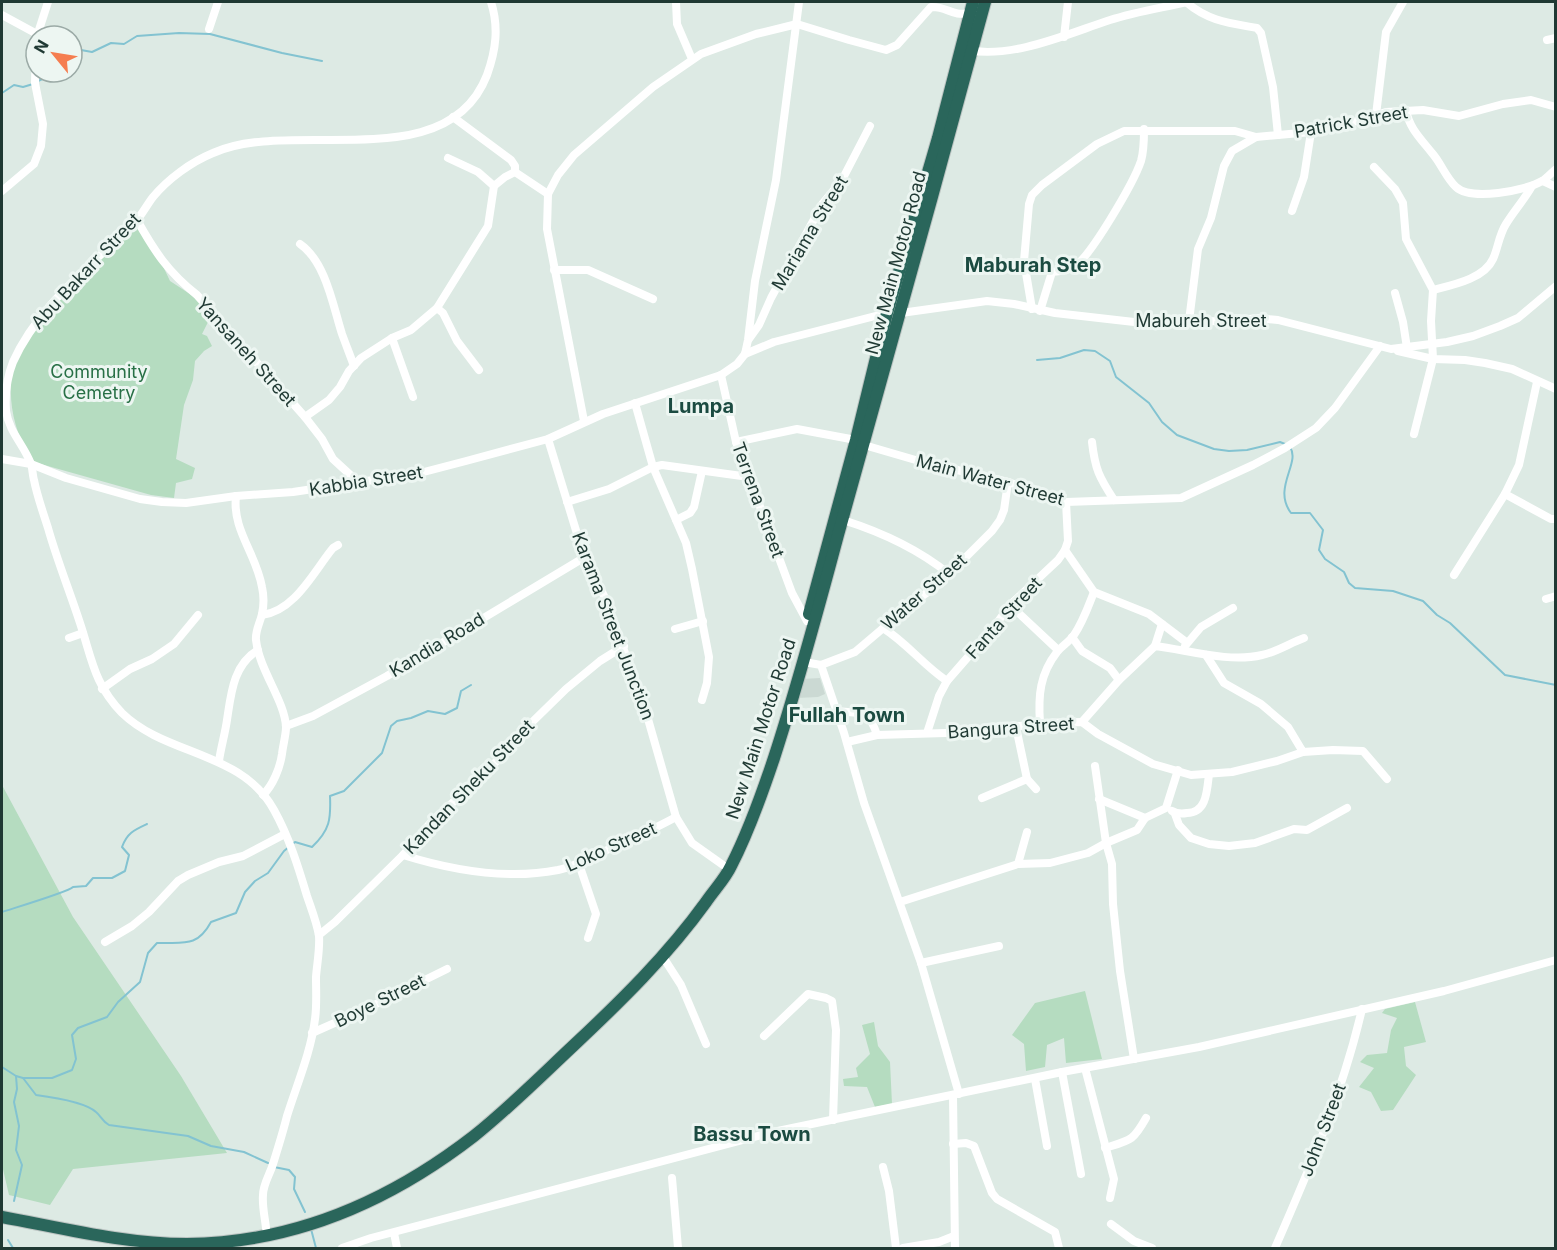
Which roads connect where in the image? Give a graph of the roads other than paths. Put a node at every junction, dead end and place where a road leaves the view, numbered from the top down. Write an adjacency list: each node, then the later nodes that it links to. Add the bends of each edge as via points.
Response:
1 (48, 2): 12 (street)
2 (218, 2): 15 (street)
3 (490, 2): 23 (street, Abu Bakarr Street, via 497,27 493,57 475,98)
4 (676, 2): 18 (street, via 677,24)
5 (799, 2): 13 (street)
6 (985, 2): 17 (highway, New Main Motor Road)
7 (1068, 2): 16 (street)
8 (1186, 2): 16 (street, via 1111,20); 27 (street, via 1203,15 1257,28 1262,33)
9 (1403, 2): 22 (street, via 1386,32)
10 (972, 7): 13 (street, via 959,16 931,7 897,45 886,50); 17 (highway, New Main Motor Road)
11 (2, 15): 14 (street)
12 (41, 24)
13 (796, 24): 18 (street, via 756,34); 53 (street, via 776,180 755,281)
14 (24, 28)
15 (209, 28)
16 (1064, 37): 17 (street, via 1005,51)
17 (966, 50): 49 (highway, New Main Motor Road); 50 (highway, New Main Motor Road)
18 (692, 59): 38 (street, via 653,87 574,156)
19 (36, 84): 37 (street, via 43,124 38,157)
20 (1556, 107): 21 (street, Patrick Street, via 1531,100 1459,116)
21 (1406, 110): 22 (street, Patrick Street); 35 (street, via 1414,131 1456,187 1491,193)
22 (1376, 115): 26 (street, Patrick Street)
23 (453, 117): 32 (street, via 511,160); 40 (street, Abu Bakarr Street, via 425,130 390,138 270,140 227,148 204,158 166,184)
24 (870, 126): 53 (street, Mariama Street)
25 (1144, 129): 28 (street, via 1235,131); 48 (street, via 1144,147 1136,173 1096,242 1071,269 1052,272); 48 (street, via 1110,136 1032,195 1024,261)
26 (1311, 132): 27 (street, Patrick Street); 39 (street, via 1304,177)
27 (1278, 135): 28 (street, Patrick Street)
28 (1256, 137): 51 (street, Patrick Street, via 1227,158 1216,203 1198,249)
29 (448, 158): 34 (street, via 478,172)
30 (1374, 167): 44 (street, via 1395,189 1402,203 1406,239)
31 (1556, 169): 33 (street)
32 (515, 172): 34 (street); 38 (street)
33 (1543, 181): 35 (street); 36 (street)
34 (494, 186): 47 (street, via 488,226)
35 (1532, 186): 44 (street, via 1505,225 1486,268)
36 (1556, 187)
37 (2, 191)
38 (548, 194): 42 (street, via 547,229)
39 (1292, 211)
40 (137, 220): 67 (street, Yansaneh Street, via 157,255 177,279 197,295); 75 (street, Abu Bakarr Street, via 41,315 12,365 7,415 11,430)
41 (300, 244): 60 (street, via 308,250 332,297)
42 (554, 270): 46 (street, via 588,270); 68 (street)
43 (1556, 286): 54 (street, Mabureh Street, via 1518,318 1473,336)
44 (1433, 291): 54 (street)
45 (1395, 293): 56 (street)
46 (653, 299)
47 (437, 308): 52 (street, via 411,330); 61 (street)
48 (1036, 310): 50 (street, Mabureh Street, via 987,302); 51 (street, Mabureh Street, via 1134,322)
49 (887, 313): 58 (street, via 774,342); 72 (highway, New Main Motor Road)
50 (901, 313): 72 (highway, New Main Motor Road)
51 (1189, 321): 55 (street, Mabureh Street, via 1278,320)
52 (392, 338): 60 (street); 65 (street)
53 (748, 340): 58 (street)
54 (1432, 345): 56 (street, Mabureh Street); 59 (street)
55 (1380, 346): 57 (street, Mabureh Street); 83 (street, Main Water Street, via 1316,428 1261,461 1181,498)
56 (1407, 348): 57 (street, Mabureh Street)
57 (1391, 349): 59 (street)
58 (745, 354): 62 (street)
59 (1433, 359): 63 (street, via 1485,363 1512,369); 69 (street)
60 (354, 366): 67 (street, via 329,400)
61 (479, 370)
62 (721, 375): 66 (street, Kabbia Street); 71 (street, Terrena Street)
63 (1537, 382): 64 (street); 81 (street, via 1522,456)
64 (1556, 389)
65 (413, 397)
66 (635, 403): 68 (street, Kabbia Street); 76 (street)
67 (305, 417): 79 (street, Yansaneh Street, via 333,459)
68 (584, 422): 70 (street, Kabbia Street)
69 (1414, 434)
70 (548, 439): 79 (street, Kabbia Street, via 420,474); 84 (street, Karama Street Junction)
71 (736, 442): 72 (street, Main Water Street, via 797,429); 78 (street, Terrena Street)
72 (860, 442): 80 (street, Main Water Street); 88 (highway, New Main Motor Road); 102 (highway, New Main Motor Road)
73 (1092, 442): 83 (street, via 1098,475)
74 (2, 459): 75 (street, Kabbia Street)
75 (31, 464): 82 (street, Kabbia Street, via 140,499 186,503); 106 (street, Abu Bakarr Street, via 49,533)
76 (652, 467): 77 (street); 84 (street, via 609,489); 87 (street)
77 (702, 471): 78 (street); 87 (street, via 694,507)
78 (749, 477): 102 (street, Terrena Street, via 792,593)
79 (358, 482): 82 (street, Kabbia Street)
80 (1008, 482): 85 (street, Main Water Street); 92 (street, Water Street, via 1000,520)
81 (1505, 494): 86 (street); 93 (street)
82 (236, 496): 100 (street, via 237,523 255,559 262,587)
83 (1114, 500): 85 (street, Main Water Street)
84 (567, 502): 91 (street, Karama Street Junction)
85 (1066, 502): 90 (street)
86 (1556, 519)
87 (676, 520): 101 (street, via 686,543)
88 (843, 520): 92 (street, via 904,544); 116 (highway, New Main Motor Road)
89 (338, 545): 100 (street, via 293,598 271,614)
90 (1065, 550): 94 (street); 97 (street, Fanta Street)
91 (585, 556): 110 (street, Karama Street Junction); 125 (street, Kandia Road, via 387,676 313,717)
92 (949, 574): 104 (street, Water Street)
93 (1454, 575)
94 (1094, 592): 103 (street, via 1149,614); 108 (street)
95 (1556, 596): 96 (street)
96 (1546, 599)
97 (1010, 605): 114 (street); 119 (street, Fanta Street)
98 (1233, 608): 112 (street, via 1201,627)
99 (198, 615): 120 (street, via 174,644)
100 (262, 615): 113 (street, via 256,636)
101 (703, 621): 105 (street); 121 (street, via 709,657)
102 (807, 621): 152 (highway, New Main Motor Road, via 754,797)
103 (1161, 624): 111 (street); 112 (street)
104 (883, 628): 117 (street, Water Street, via 855,652); 119 (street, via 901,639)
105 (675, 629)
106 (83, 633): 107 (street); 120 (street, Abu Bakarr Street)
107 (69, 638)
108 (1072, 638): 114 (street); 118 (street, via 1082,651 1110,668)
109 (1304, 638): 115 (street, via 1259,656)
110 (624, 646): 144 (street, Karama Street Junction); 149 (street, Kandan Sheku Street, via 566,689 486,773 432,821)
111 (1155, 646): 112 (street); 118 (street)
112 (1185, 646): 115 (street)
113 (258, 650): 125 (street); 131 (street, via 248,656 231,691)
114 (1058, 650): 124 (street, via 1047,667 1038,696)
115 (1206, 655): 130 (street, via 1224,683 1261,704 1288,727)
116 (804, 662): 117 (street); 158 (highway, New Main Motor Road, via 760,799 730,869)
117 (821, 665): 122 (street)
118 (1119, 680): 123 (street)
119 (947, 681): 127 (street, Fanta Street)
120 (102, 689): 131 (street, Abu Bakarr Street, via 138,726)
121 (702, 700)
122 (836, 711): 128 (street, via 864,714 873,721); 129 (street)
123 (1082, 722): 124 (street, Bangura Street); 133 (street, Bangura Street, via 1153,764)
124 (1040, 723): 126 (street, Bangura Street)
125 (286, 726): 138 (street, via 280,762)
126 (1016, 727): 127 (street, Bangura Street); 135 (street)
127 (927, 733): 128 (street, Bangura Street)
128 (877, 735): 129 (street, Bangura Street)
129 (847, 742): 153 (street, via 864,803)
130 (1303, 752): 134 (street, Bangura Street, via 1232,772); 136 (street, Bangura Street, via 1363,751)
131 (219, 761): 138 (street, Abu Bakarr Street, via 252,782)
132 (1095, 766): 140 (street)
133 (1178, 770): 134 (street, Bangura Street, via 1191,775); 141 (street)
134 (1209, 774): 143 (street, via 1207,796 1199,810)
135 (1027, 779): 137 (street); 139 (street)
136 (1386, 779)
137 (1036, 789)
138 (263, 795): 147 (street, Abu Bakarr Street)
139 (982, 798)
140 (1099, 799): 145 (street); 148 (street)
141 (1166, 808): 143 (street); 145 (street)
142 (1347, 808): 143 (street, via 1307,830 1294,829 1256,843 1229,846 1191,838)
143 (1175, 814)
144 (676, 818): 150 (street, Loko Street); 152 (street, Karama Street Junction, via 692,843)
145 (1145, 818): 148 (street, via 1137,830)
146 (1027, 832): 151 (street)
147 (285, 834): 154 (street, Abu Bakarr Street); 156 (street, via 243,856 188,875 132,926)
148 (1106, 843): 151 (street, via 1072,858); 166 (street, via 1112,864 1119,970)
149 (403, 855): 150 (street, Loko Street, via 433,864 501,873 530,874); 154 (street, Kandan Sheku Street)
150 (579, 864): 155 (street, via 596,914)
151 (1018, 864): 153 (street)
152 (723, 865): 183 (highway, New Main Motor Road, via 647,965 472,1128 426,1163 374,1192 316,1217)
153 (900, 902): 160 (street)
154 (319, 935): 163 (street)
155 (588, 938)
156 (105, 942)
157 (999, 946): 160 (street)
158 (663, 957): 165 (street, via 681,985); 181 (highway, New Main Motor Road, via 477,1133 429,1168 377,1198 318,1223 255,1238 186,1244 121,1238)
159 (1556, 960): 162 (street)
160 (921, 963): 170 (street)
161 (447, 969): 163 (street, Boye Street)
162 (1362, 1009): 166 (street); 194 (street, John Street, via 1340,1088)
163 (312, 1033): 183 (street, via 262,1192)
164 (764, 1036): 172 (street, via 808,994 832,1001 836,1030)
165 (706, 1044)
166 (1134, 1059): 167 (street)
167 (1085, 1068): 168 (street); 175 (street)
168 (1062, 1072): 169 (street); 177 (street)
169 (1035, 1079): 170 (street); 174 (street)
170 (956, 1094): 172 (street); 173 (street)
171 (1146, 1118): 175 (street, via 1131,1140)
172 (833, 1120): 184 (street, via 773,1132)
173 (953, 1144): 185 (street); 192 (street, via 974,1146 992,1193 1055,1232)
174 (1047, 1146)
175 (1105, 1148): 179 (street, via 1114,1179)
176 (883, 1167): 189 (street)
177 (1081, 1174)
178 (672, 1178): 188 (street)
179 (1110, 1197)
180 (2, 1211): 183 (highway, New Main Motor Road, via 122,1231 186,1237)
181 (2, 1217)
182 (1111, 1224): 193 (street, via 1134,1241)
183 (266, 1228)
184 (394, 1233): 186 (street); 187 (street)
185 (954, 1236): 190 (street); 191 (street)
186 (342, 1248)
187 (397, 1248)
188 (678, 1248)
189 (896, 1248)
190 (903, 1248)
191 (955, 1248)
192 (1059, 1248)
193 (1152, 1248)
194 (1275, 1248)

